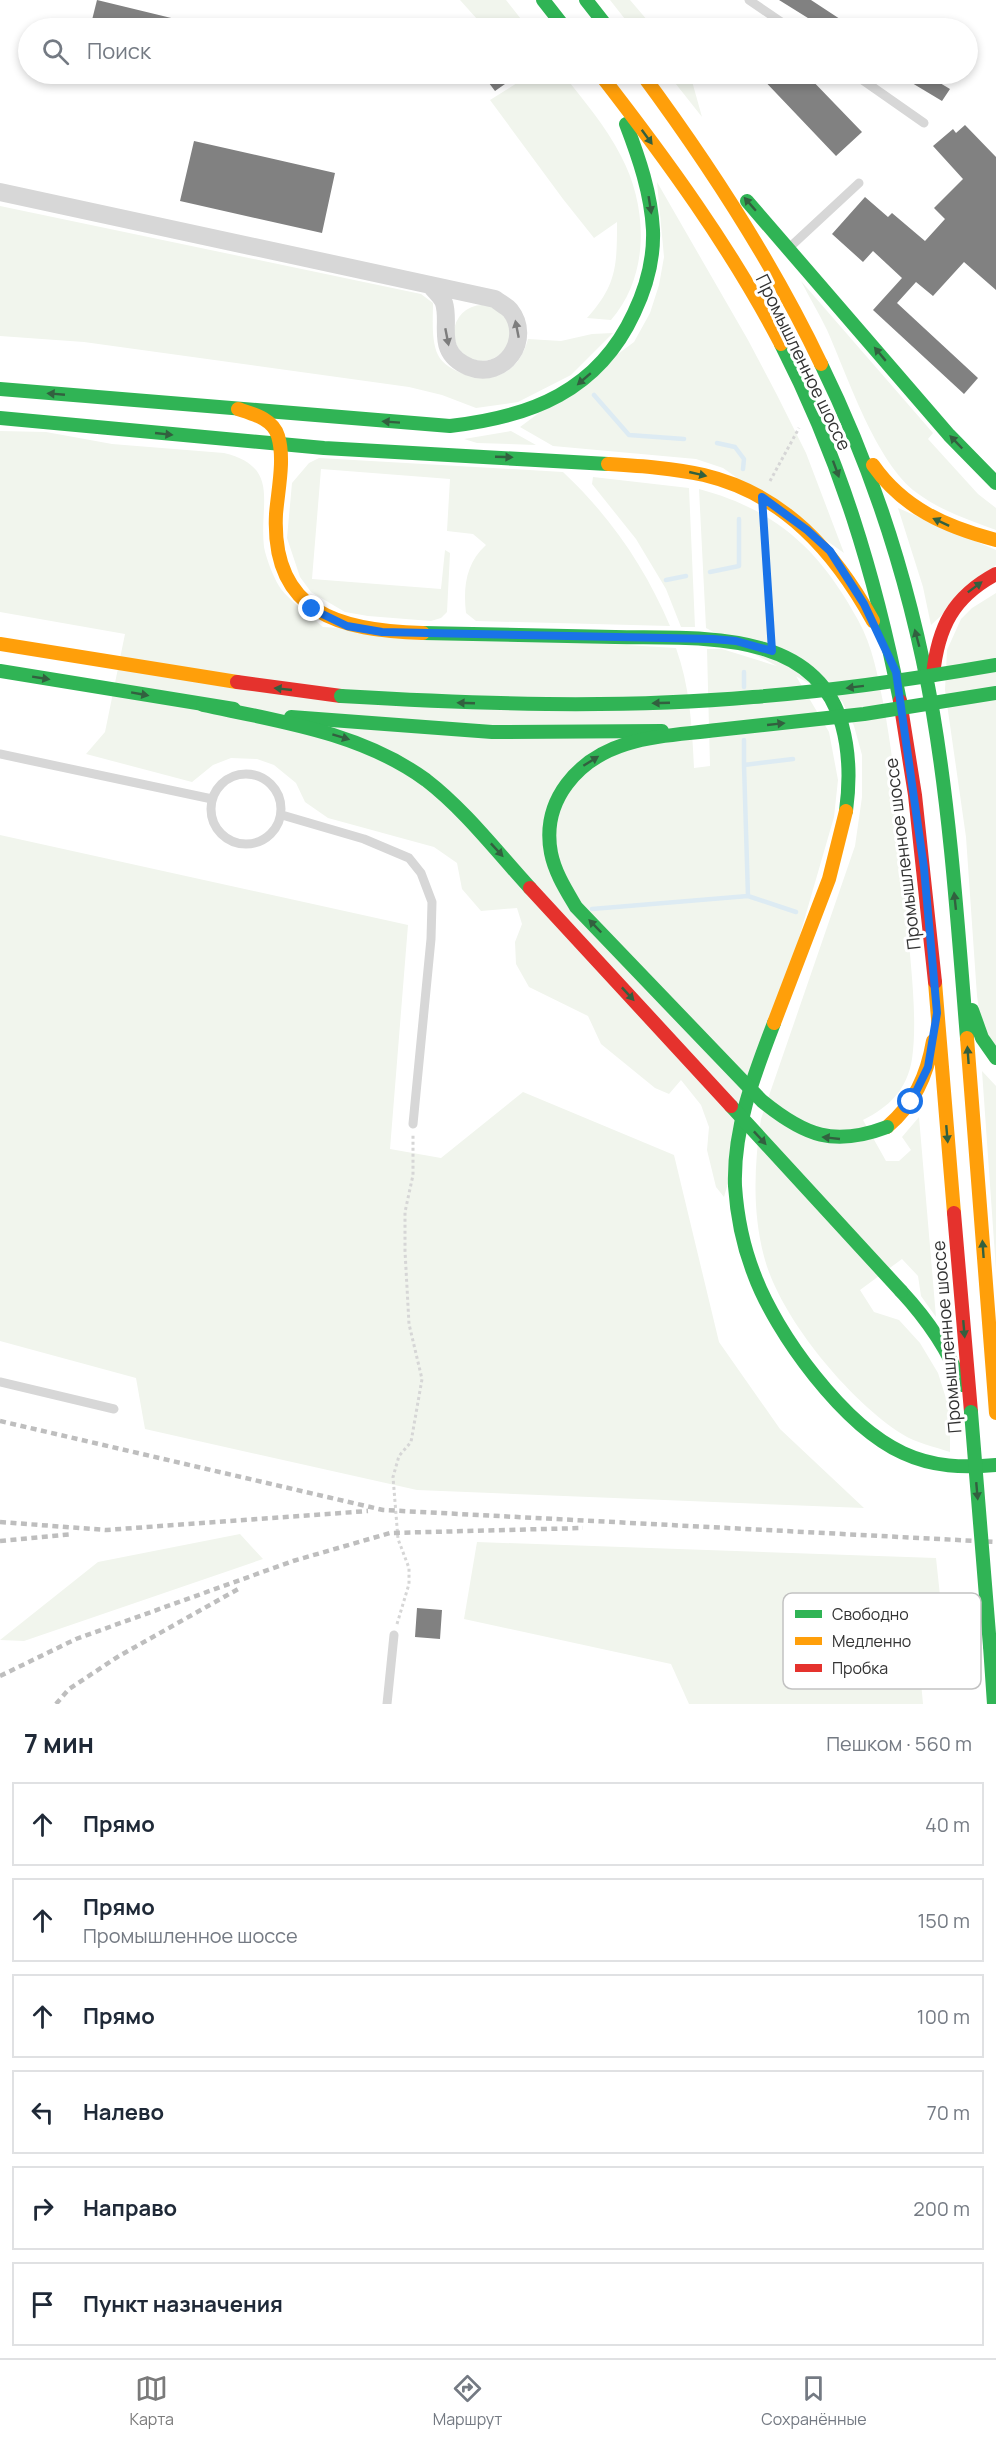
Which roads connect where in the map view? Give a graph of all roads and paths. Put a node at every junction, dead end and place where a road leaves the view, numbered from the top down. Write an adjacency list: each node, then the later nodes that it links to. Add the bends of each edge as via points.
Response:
1 (543, 0): 4 (main road)
2 (586, 0): 5 (main road)
3 (749, 0): 6 (lane)
4 (557, 18)
5 (600, 18)
6 (775, 18)
7 (608, 84): 10 (main road, Промышленное шоссе)
8 (650, 84): 12 (main road, Промышленное шоссе)
9 (868, 84): 11 (lane)
10 (613, 90): 18 (main road, Промышленное шоссе, one-way to 18, via 722,241 770,324); 20 (main road, one-way to 20, via 647,184 653,232 647,282 636,311 603,361 583,382 556,399 498,421 450,426)
11 (924, 123)
12 (688, 135): 15 (main road, one-way to 12); 22 (main road, Промышленное шоссе, via 766,257 810,338)
13 (859, 183): 15 (lane)
14 (0, 192): 16 (street)
15 (788, 248): 26 (main road, one-way to 15, via 949,435)
16 (430, 285): 16 (street, one-way to 16, via 444,303 445,341 454,356 468,367 487,370 513,354 519,338 517,322 509,309 495,299)
17 (0, 389): 19 (main road, one-way to 17)
18 (811, 407): 28 (path); 37 (main road, Промышленное шоссе, one-way to 37, via 865,548)
19 (238, 409): 20 (main road); 24 (main road, via 270,423 278,434)
20 (322, 417): 24 (main road, via 291,424)
21 (0, 418): 23 (main road, one-way to 23)
22 (847, 419): 29 (main road, one-way to 22, via 946,524 900,497 881,479); 41 (main road, Промышленное шоссе, one-way to 22, via 920,649 897,559)
23 (236, 441): 24 (main road); 27 (main road, via 266,462)
24 (279, 444): 25 (main road); 27 (main road)
25 (322, 448): 27 (main road, via 291,459); 28 (main road, one-way to 28, via 662,468 711,477)
26 (996, 483)
27 (278, 484): 33 (main road, via 277,545 289,583 312,609 347,626 399,632 713,639)
28 (762, 497): 33 (path); 37 (main road, via 830,551 864,604)
29 (996, 540)
30 (996, 574): 41 (main road, one-way to 30, via 933,659 945,621 970,589)
31 (0, 636): 34 (main road)
32 (0, 644): 34 (main road)
33 (772, 651): 54 (main road, via 801,664 828,690 837,707 847,748 848,792 833,867 767,1038 742,1118 736,1195 743,1246 773,1315 838,1403 860,1425 882,1442 925,1462 971,1468)
34 (86, 658): 35 (main road, one-way to 34, bridge, via 860,687 749,698 498,705 306,692)
35 (996, 665)
36 (0, 671): 40 (main road, one-way to 40)
37 (896, 672): 47 (main road, Промышленное шоссе, via 924,868)
38 (996, 693): 41 (main road, bridge)
39 (996, 699): 41 (main road, bridge)
40 (202, 705): 42 (main road, bridge, via 341,723 492,732); 52 (main road, one-way to 52, bridge, via 346,738 397,761 426,780 481,834 924,1316 957,1371)
41 (928, 711): 42 (main road, one-way to 41, bridge); 46 (main road, Промышленное шоссе, one-way to 41)
42 (717, 730): 47 (main road, one-way to 42, bridge, via 932,1048 919,1087 899,1118 854,1138 814,1136 780,1117 762,1101 576,906 554,866 548,832 550,815 564,784 580,768 628,743)
43 (0, 754): 44 (lane)
44 (212, 799): 45 (lane, via 219,786 231,777 261,777 273,786); 45 (lane, via 210,813 215,827 238,844 253,845 266,839)
45 (282, 815): 49 (lane, via 364,839 409,858 421,873 432,902 431,939)
46 (961, 959): 48 (main road, via 974,1018); 53 (main road, Промышленное шоссе, one-way to 46)
47 (937, 1013): 52 (main road, Промышленное шоссе, one-way to 52)
48 (996, 1058)
49 (413, 1124): 55 (path, via 405,1251 409,1324 422,1379 411,1442 399,1456 393,1477 398,1539 409,1568 409,1584)
50 (0, 1382): 51 (lane)
51 (114, 1409)
52 (971, 1412): 57 (main road, Промышленное шоссе, one-way to 57, bridge)
53 (996, 1412)
54 (996, 1465)
55 (394, 1635): 56 (lane)
56 (387, 1704)
57 (994, 1704)

